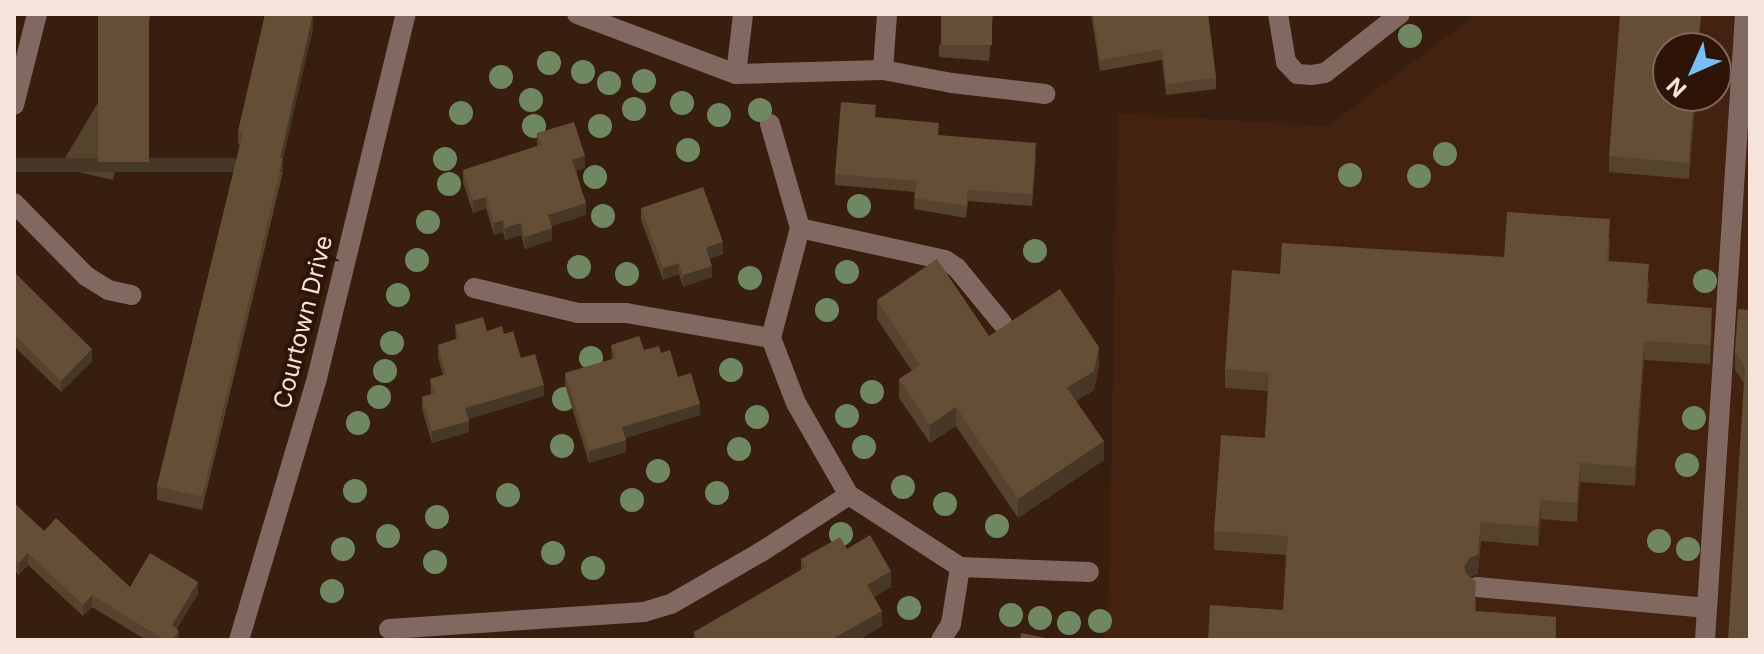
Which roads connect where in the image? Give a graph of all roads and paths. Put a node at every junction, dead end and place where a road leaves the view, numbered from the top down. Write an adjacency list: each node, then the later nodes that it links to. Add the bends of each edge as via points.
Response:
1 (37, 14): 12 (street)
2 (406, 14): 26 (street, Courtown Drive, via 317,378)
3 (577, 14): 10 (street)
4 (743, 14): 10 (street)
5 (887, 14): 9 (street)
6 (1278, 14): 7 (street, via 1286,62 1297,74 1312,75 1325,73)
7 (1400, 14)
8 (1745, 14): 24 (street)
9 (883, 70): 10 (street); 11 (street)
10 (736, 74)
11 (1045, 94)
12 (14, 105)
13 (770, 124): 15 (street)
14 (14, 203): 17 (street, via 86,276 108,290)
15 (800, 228): 18 (street, via 945,260); 19 (street)
16 (474, 288): 19 (street, via 578,313 626,313)
17 (131, 295)
18 (1002, 323)
19 (771, 338): 20 (street, via 796,403)
20 (849, 495): 21 (street); 25 (street, via 671,604 644,612)
21 (960, 567): 22 (street); 27 (street, via 951,624)
22 (1089, 572)
23 (1477, 587): 24 (street)
24 (1707, 608): 28 (street)
25 (389, 629)
26 (239, 640)
27 (941, 640)
28 (1705, 640)

